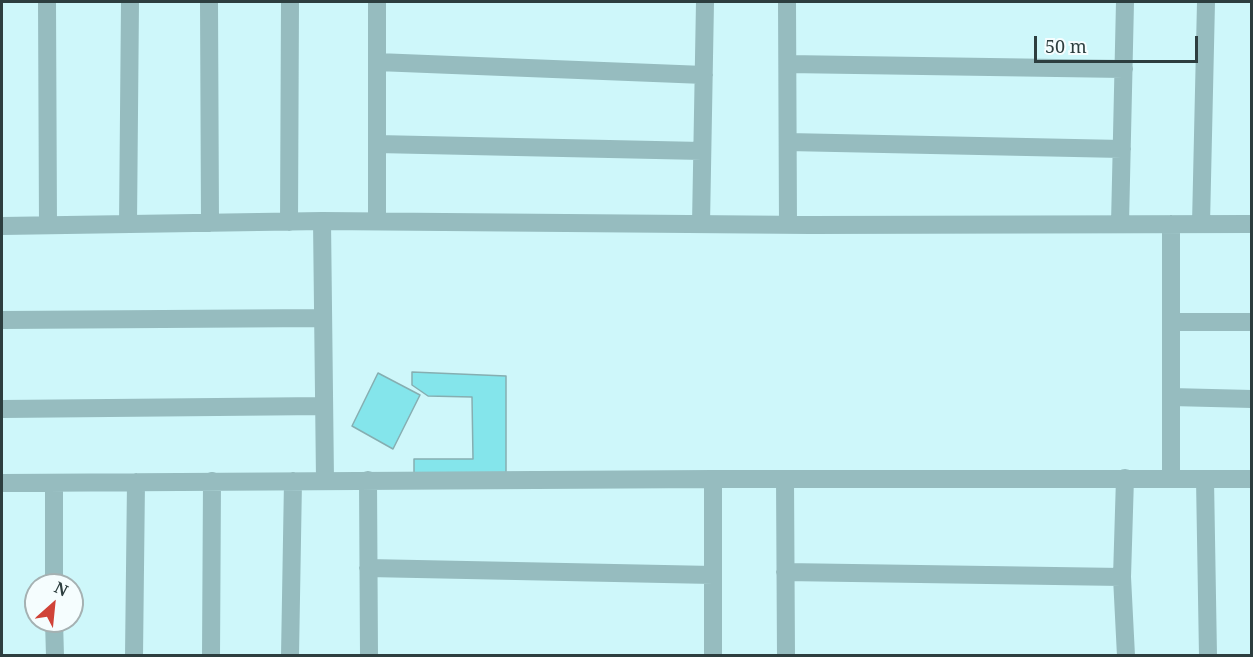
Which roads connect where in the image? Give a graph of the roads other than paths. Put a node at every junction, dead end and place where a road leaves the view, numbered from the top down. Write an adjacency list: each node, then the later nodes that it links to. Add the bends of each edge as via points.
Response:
1 (47, 2): 28 (street)
2 (130, 2): 22 (street)
3 (209, 2): 21 (street)
4 (290, 2): 20 (street)
5 (377, 2): 10 (street)
6 (705, 2): 13 (street)
7 (788, 2): 11 (street)
8 (1125, 2): 12 (street)
9 (1206, 2): 26 (street)
10 (377, 62): 13 (street); 15 (street)
11 (788, 64): 12 (street); 14 (street)
12 (1124, 69): 16 (street)
13 (704, 75): 17 (street)
14 (788, 142): 16 (street); 29 (street)
15 (377, 144): 17 (street); 19 (street)
16 (1122, 149): 24 (street)
17 (702, 152): 23 (street)
18 (322, 221): 19 (street); 20 (street); 31 (street)
19 (378, 221): 23 (street)
20 (289, 222): 21 (street)
21 (210, 223): 22 (street)
22 (128, 224): 28 (street)
23 (701, 224): 29 (street)
24 (1120, 224): 25 (street); 29 (street)
25 (1171, 224): 26 (street); 33 (street)
26 (1201, 224): 27 (street)
27 (1251, 224)
28 (48, 225): 30 (street)
29 (788, 225)
30 (2, 226)
31 (323, 318): 32 (street); 37 (street)
32 (2, 320)
33 (1171, 322): 34 (street); 35 (street)
34 (1251, 322)
35 (1171, 398): 36 (street); 43 (street)
36 (1251, 399)
37 (324, 406): 38 (street); 45 (street)
38 (2, 409)
39 (1125, 478): 42 (street); 43 (street); 56 (street)
40 (1205, 478): 43 (street); 44 (street); 66 (street)
41 (712, 479): 42 (street); 46 (street); 55 (street)
42 (785, 479): 53 (street)
43 (1171, 479)
44 (1251, 479)
45 (325, 480): 46 (street); 48 (street)
46 (368, 480): 52 (street)
47 (212, 481): 48 (street); 49 (street); 60 (street)
48 (293, 481): 61 (street)
49 (136, 482): 51 (street); 59 (street)
50 (2, 483): 51 (street)
51 (54, 483): 54 (street)
52 (368, 568): 55 (street); 62 (street)
53 (785, 572): 56 (street); 64 (street)
54 (54, 573)
55 (713, 575): 63 (street)
56 (1122, 577): 65 (street)
57 (54, 633): 58 (street)
58 (55, 656)
59 (134, 656)
60 (211, 656)
61 (290, 656)
62 (369, 656)
63 (713, 656)
64 (786, 656)
65 (1126, 656)
66 (1208, 656)

